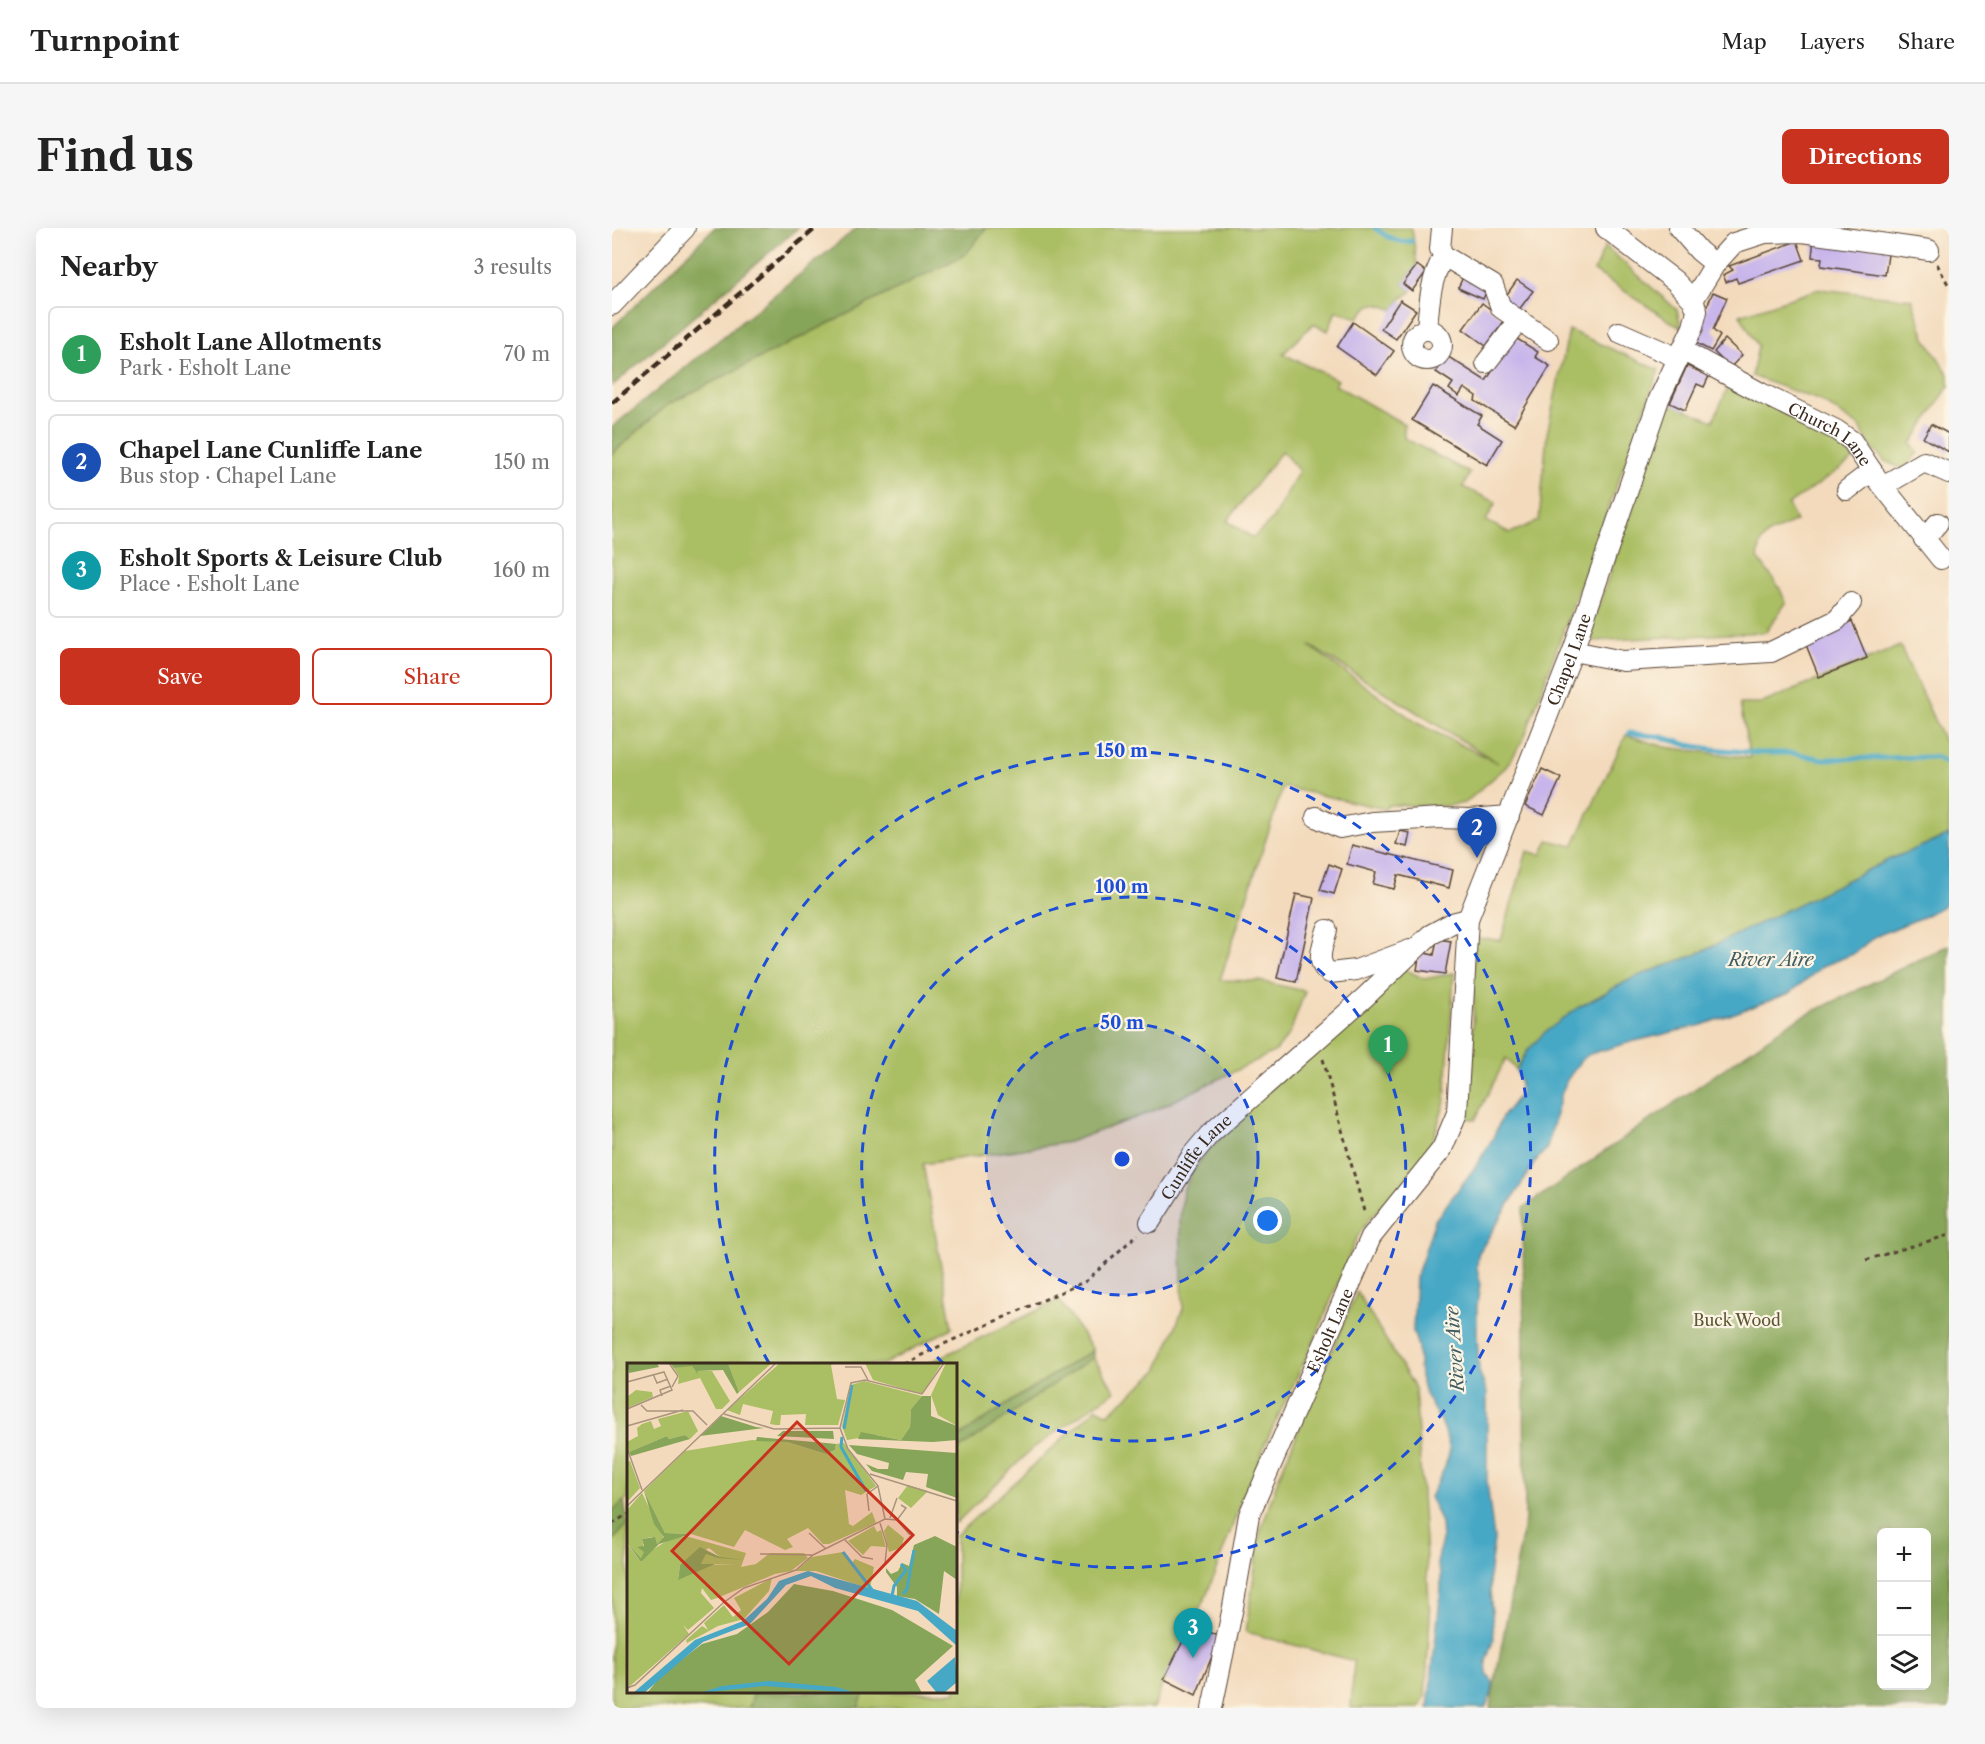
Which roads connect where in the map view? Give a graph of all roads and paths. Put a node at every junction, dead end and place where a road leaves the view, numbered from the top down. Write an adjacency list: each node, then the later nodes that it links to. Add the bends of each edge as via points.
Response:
1 (685, 228): 10 (street)
2 (1442, 228): 7 (street, via 1440,249)
3 (1606, 228): 9 (street, via 1675,281)
4 (1679, 228): 8 (street)
5 (1765, 230): 6 (street, via 1802,231); 8 (street, via 1734,243)
6 (1929, 250)
7 (1444, 256): 11 (street, via 1493,285 1501,308); 12 (street, via 1429,296)
8 (1715, 264): 9 (street)
9 (1693, 300): 15 (street, Chapel Lane, via 1693,327)
10 (612, 305)
11 (1519, 320): 14 (street); 16 (street)
12 (1427, 330)
13 (1619, 332): 15 (street, Church Lane)
14 (1548, 340)
15 (1681, 354): 18 (street, Church Lane, via 1836,430 1852,441); 24 (street, Chapel Lane, via 1659,399)
16 (1486, 363)
17 (1949, 473): 18 (street, via 1924,462)
18 (1877, 478): 19 (street); 21 (street, Church Lane)
19 (1847, 490)
20 (1938, 523): 21 (street)
21 (1924, 539): 22 (street, Church Lane)
22 (1941, 559)
23 (1851, 603): 24 (street, via 1837,620 1771,652 1623,661)
24 (1573, 651): 25 (street, Chapel Lane)
25 (1509, 816): 26 (street, via 1372,822 1340,828); 27 (street, Chapel Lane)
26 (1316, 817)
27 (1468, 919): 29 (street, Cunliffe Lane, via 1441,928); 30 (street, Chapel Lane)
28 (1326, 930): 29 (street, via 1320,961 1330,974 1356,970)
29 (1418, 946): 31 (street, Cunliffe Lane)
30 (1466, 970): 34 (street, Esholt Lane, via 1457,1113 1442,1149)
31 (1318, 1040): 32 (street, Cunliffe Lane, via 1209,1134); 34 (path)
32 (1150, 1222): 36 (path, via 1086,1281)
33 (1949, 1235): 35 (path)
34 (1371, 1237): 39 (street, Esholt Lane, via 1249,1515)
35 (1866, 1260)
36 (908, 1363)
37 (627, 1515): 38 (path)
38 (612, 1524)
39 (1212, 1708)

